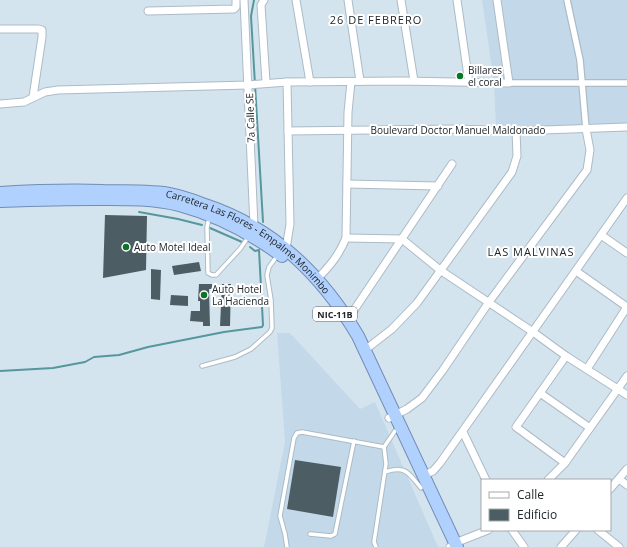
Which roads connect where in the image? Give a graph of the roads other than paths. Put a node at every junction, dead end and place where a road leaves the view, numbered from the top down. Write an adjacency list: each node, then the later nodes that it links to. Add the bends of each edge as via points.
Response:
1 (236, 0): 10 (street, via 234,9)
2 (244, 0): 22 (street, 7a Calle SE)
3 (264, 0): 17 (street, via 261,5)
4 (296, 0): 15 (street)
5 (348, 0): 12 (street)
6 (401, 0): 13 (street)
7 (457, 0): 18 (street)
8 (498, 0): 19 (street)
9 (567, 0): 21 (street, via 580,60)
10 (148, 11)
11 (0, 29): 23 (street, via 42,30)
12 (360, 81): 13 (street); 16 (street)
13 (414, 81): 18 (street)
14 (287, 82): 15 (street); 17 (street); 29 (street)
15 (310, 82): 16 (street)
16 (351, 82): 27 (street)
17 (263, 83): 22 (street)
18 (469, 83): 19 (street)
19 (509, 83): 21 (street)
20 (627, 83): 21 (street)
21 (582, 84): 26 (street)
22 (249, 85): 23 (street, via 58,90); 37 (street, 7a Calle SE)
23 (33, 97): 24 (street, via 24,102)
24 (0, 104)
25 (627, 127): 26 (street, Boulevard Doctor Manuel Maldonado)
26 (586, 129): 28 (street, Boulevard Doctor Manuel Maldonado); 46 (street, via 590,150 587,170)
27 (348, 130): 28 (street, Boulevard Doctor Manuel Maldonado, via 457,128); 29 (street, Boulevard Doctor Manuel Maldonado); 31 (street)
28 (516, 131): 43 (street, via 517,156 512,172)
29 (288, 132): 41 (street, via 290,224)
30 (452, 164): 32 (street)
31 (347, 184): 32 (street); 39 (street)
32 (438, 186): 40 (street)
33 (0, 193): 37 (highway, Carretera Las Flores - Empalme Monimbo / NIC-11B, via 62,190 165,194 219,210)
34 (0, 201): 36 (highway, Carretera Las Flores - Empalme Monimbo / NIC-11B, via 134,199 178,205)
35 (626, 201): 38 (street)
36 (210, 215): 37 (highway, Carretera Las Flores - Empalme Monimbo / NIC-11B); 37 (lane, via 207,227 210,274 216,275 240,249)
37 (252, 230): 41 (highway, Carretera Las Flores - Empalme Monimbo / NIC-11B)
38 (601, 236): 42 (street); 44 (street)
39 (346, 238): 40 (street); 45 (street, via 341,251)
40 (402, 239): 43 (street); 48 (street)
41 (283, 251): 45 (highway, Carretera Las Flores - Empalme Monimbo / NIC-11B); 52 (lane, via 269,267 267,275 272,328 270,332 251,349 235,357); 58 (highway, Carretera Las Flores - Empalme Monimbo / NIC-11B, via 332,309 354,344)
42 (627, 253)
43 (440, 270): 46 (street); 50 (street, via 417,302 392,329)
44 (576, 271): 47 (street); 49 (street)
45 (317, 279): 48 (highway, Carretera Las Flores - Empalme Monimbo / NIC-11B)
46 (489, 302): 49 (street); 58 (street, via 422,398)
47 (627, 307): 53 (street)
48 (348, 319): 50 (highway, Carretera Las Flores - Empalme Monimbo / NIC-11B)
49 (533, 332): 51 (street); 61 (street)
50 (365, 350): 58 (highway, Carretera Las Flores - Empalme Monimbo / NIC-11B)
51 (566, 356): 53 (street); 56 (street)
52 (202, 366)
53 (587, 369): 55 (street)
54 (627, 376): 55 (street)
55 (617, 389): 57 (street); 59 (street)
56 (540, 393): 59 (street); 64 (street, via 516,427)
57 (627, 395)
58 (392, 417): 60 (highway, Carretera Las Flores - Empalme Monimbo / NIC-11B); 67 (highway, Carretera Las Flores - Empalme Monimbo / NIC-11B)
59 (590, 428): 64 (street)
60 (395, 431): 63 (lane); 72 (highway, Carretera Las Flores - Empalme Monimbo / NIC-11B)
61 (462, 432): 67 (street, via 433,471); 68 (street)
62 (354, 441): 63 (lane); 78 (lane, via 336,534); 80 (lane, via 297,433 280,516)
63 (384, 447): 66 (lane)
64 (565, 463): 69 (street)
65 (627, 469): 70 (street)
66 (385, 472): 72 (lane, via 400,469); 81 (lane, via 374,542)
67 (424, 475): 79 (highway, Carretera Las Flores - Empalme Monimbo / NIC-11B)
68 (486, 479)
69 (549, 479)
70 (619, 479): 71 (street); 73 (street)
71 (627, 486)
72 (421, 488): 79 (highway, Carretera Las Flores - Empalme Monimbo / NIC-11B)
73 (611, 489)
74 (486, 531): 79 (street)
75 (513, 531): 82 (street)
76 (575, 531): 83 (street)
77 (599, 531): 84 (street)
78 (310, 534)
79 (453, 546)
80 (287, 547)
81 (376, 547)
82 (524, 547)
83 (561, 547)
84 (619, 547)

